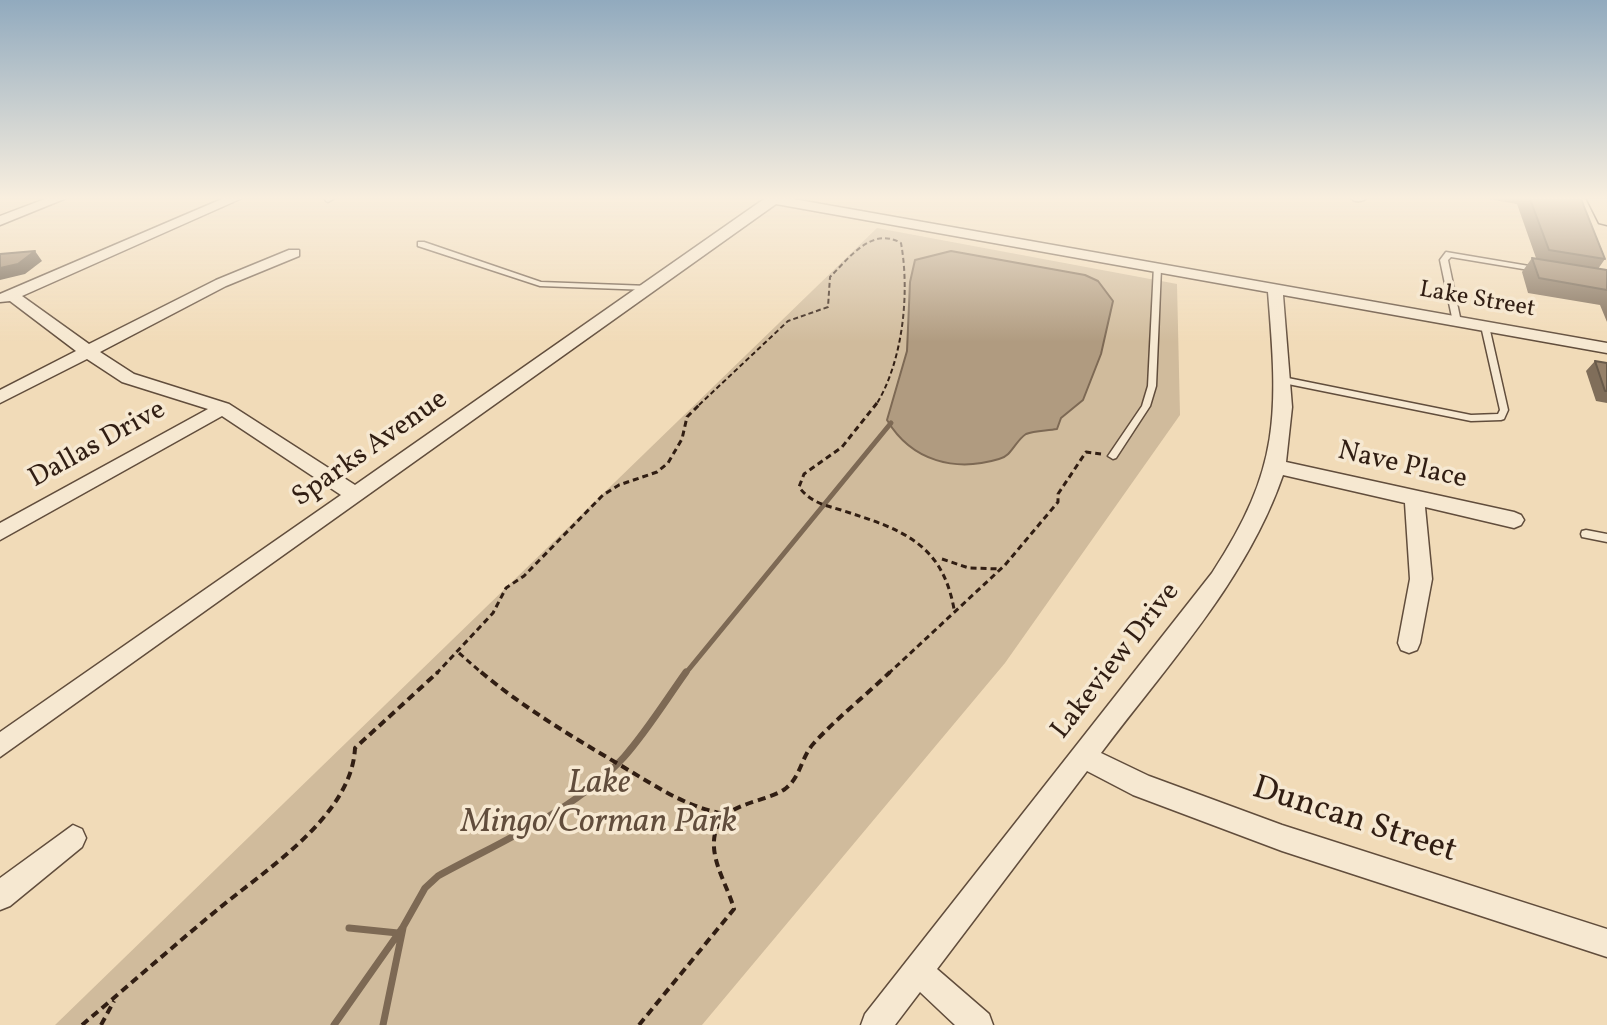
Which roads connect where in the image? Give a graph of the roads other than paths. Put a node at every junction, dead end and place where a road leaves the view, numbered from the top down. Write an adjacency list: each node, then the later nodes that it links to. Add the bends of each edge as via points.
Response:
1 (123, 247): 10 (street)
2 (429, 247): 8 (lane, via 540,284)
3 (706, 247): 8 (street, Sparks Avenue)
4 (1039, 247): 6 (street, Lake Street)
5 (294, 253): 14 (street, via 221,283)
6 (1157, 268): 9 (street, Lake Street); 18 (lane, via 1152,386 1146,406)
7 (1552, 272): 11 (lane, via 1449,254 1444,260)
8 (649, 288): 20 (street, Sparks Avenue)
9 (1275, 289): 11 (street, Lake Street); 15 (street, Lakeview Drive)
10 (6, 298): 14 (street)
11 (1457, 322): 12 (street, Lake Street)
12 (1485, 326): 13 (street, Lake Street); 15 (lane, via 1504,410 1501,417 1471,418)
13 (1607, 348)
14 (88, 352): 16 (street); 17 (street, via 133,382 201,397)
15 (1283, 380): 19 (street, Lakeview Drive, via 1284,426)
16 (0, 397)
17 (223, 408): 20 (street); 23 (street, Dallas Drive)
18 (1113, 456)
19 (1277, 467): 21 (street, Nave Place); 28 (street, Lakeview Drive, via 1231,563)
20 (356, 495): 27 (street, Sparks Avenue)
21 (1414, 498): 22 (street, Nave Place); 26 (street, via 1421,579)
22 (1514, 520)
23 (0, 532)
24 (1586, 534): 25 (lane)
25 (1607, 538)
26 (1409, 643)
27 (0, 746)
28 (1082, 756): 31 (street, Duncan Street, via 1142,786 1282,838); 32 (street, Lakeview Drive)
29 (73, 838): 30 (street)
30 (0, 896)
31 (1607, 943)
32 (918, 971): 33 (street, Lakeview Drive); 34 (street)
33 (876, 1025)
34 (978, 1025)

